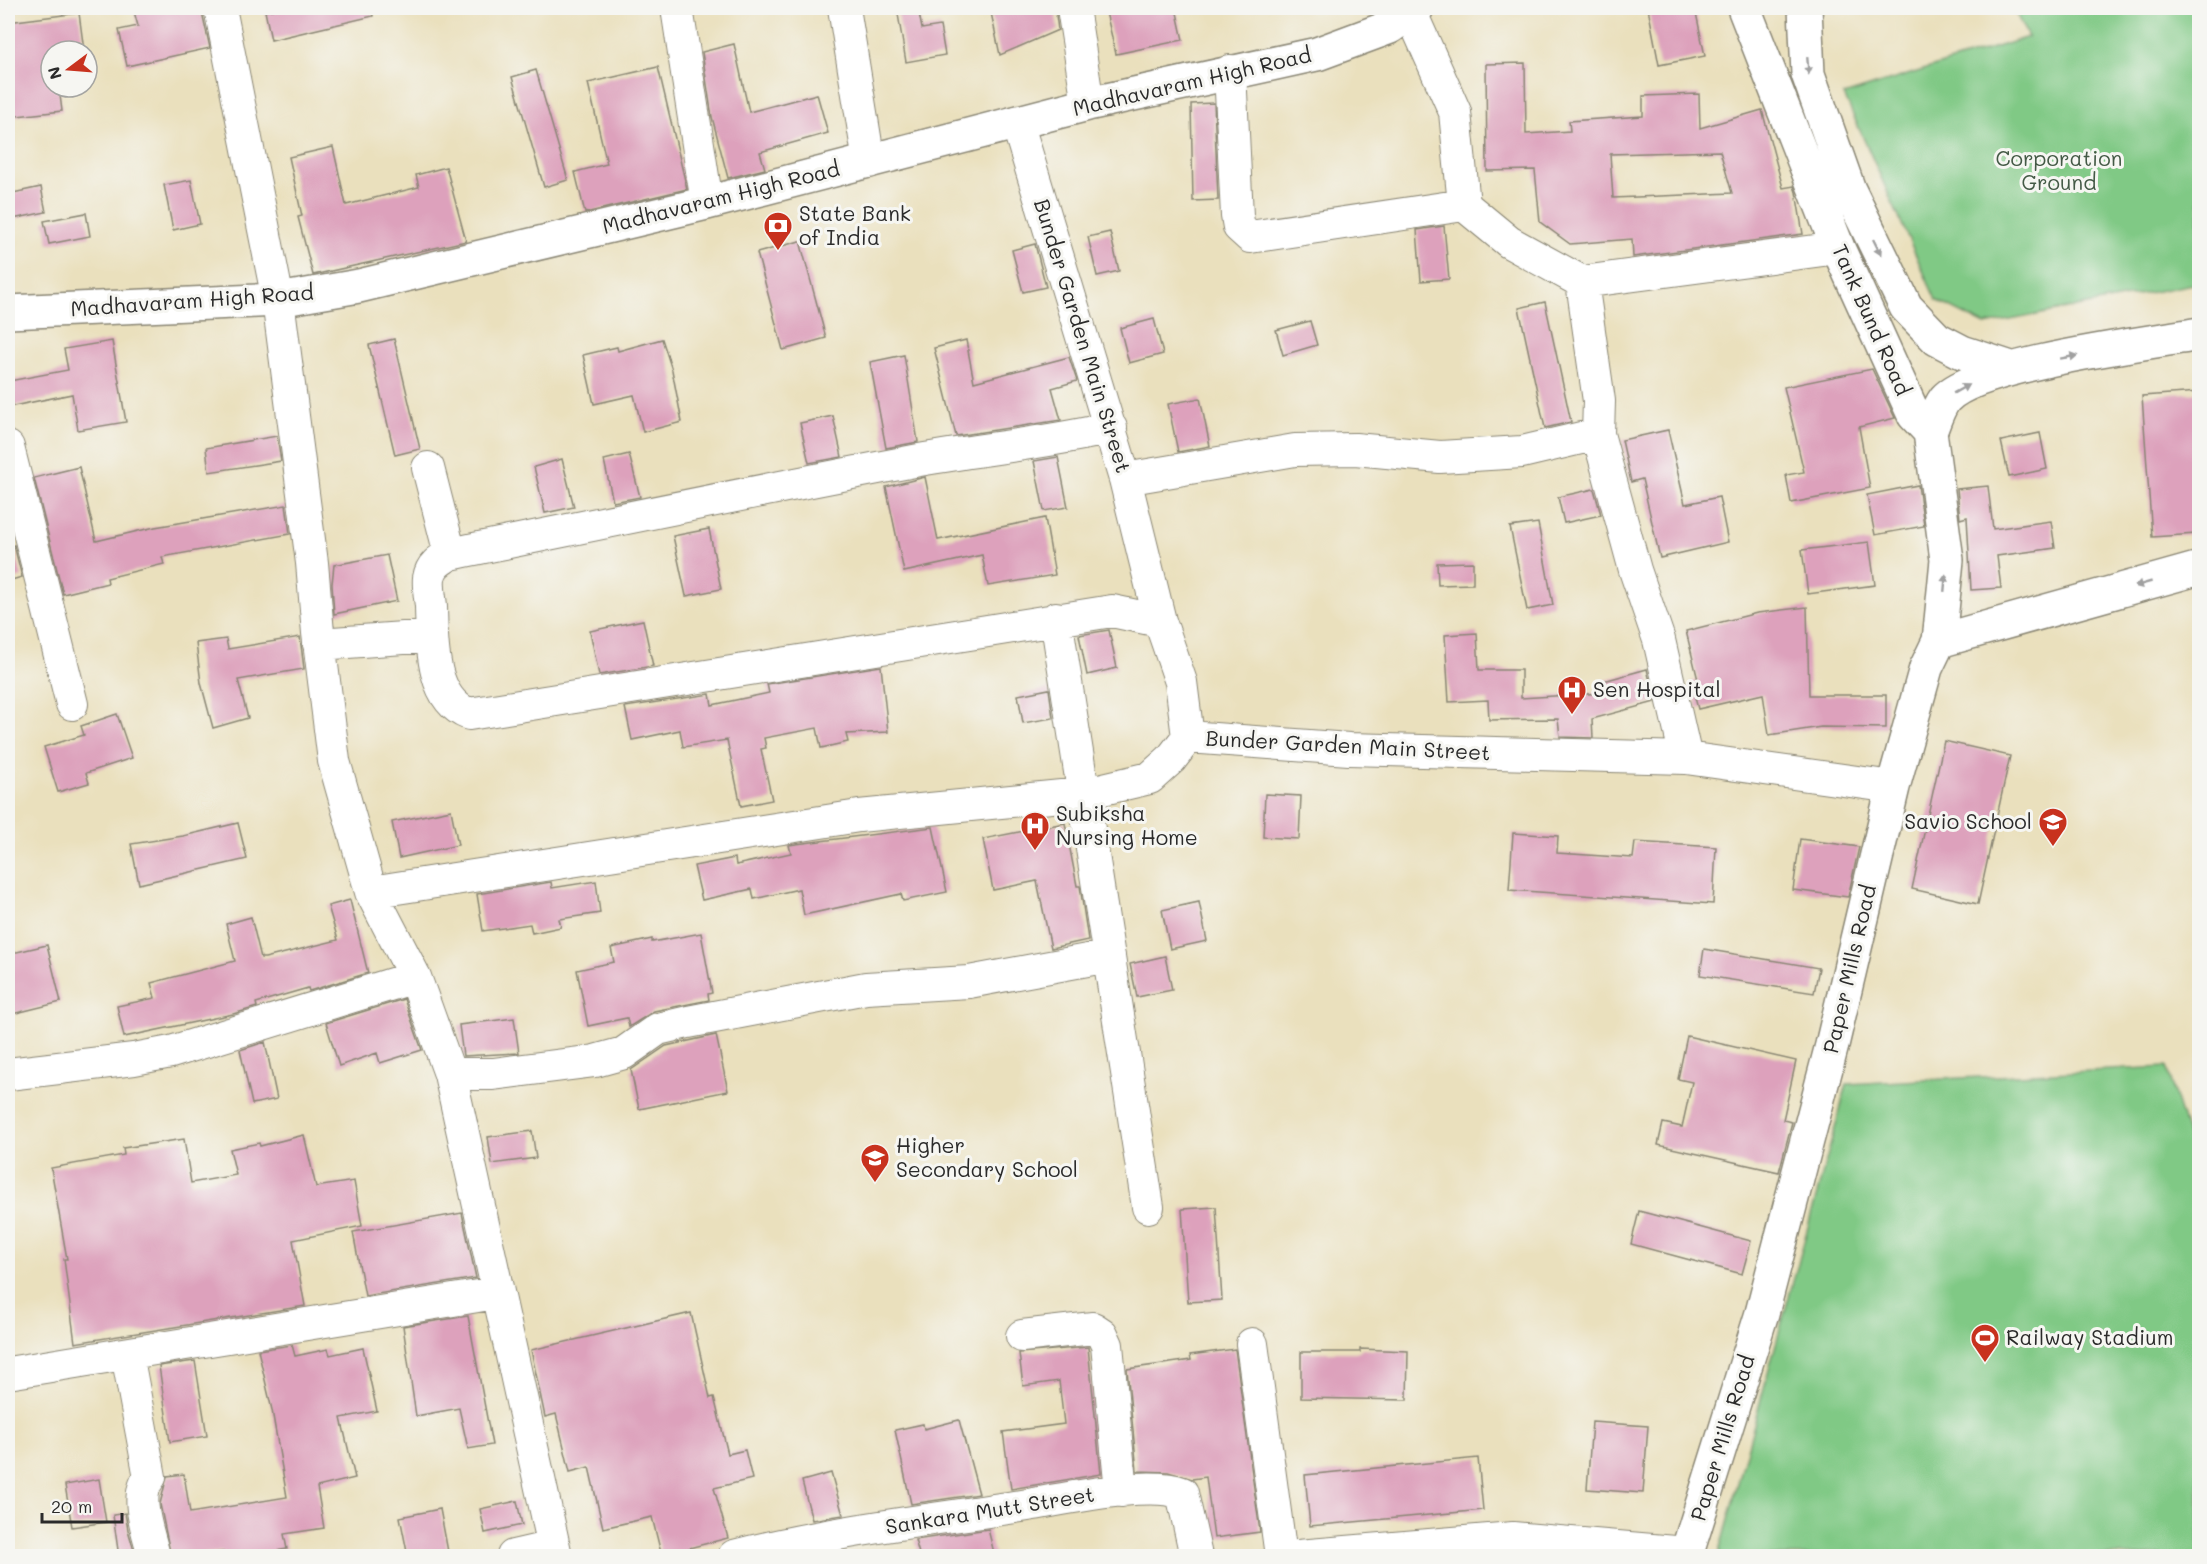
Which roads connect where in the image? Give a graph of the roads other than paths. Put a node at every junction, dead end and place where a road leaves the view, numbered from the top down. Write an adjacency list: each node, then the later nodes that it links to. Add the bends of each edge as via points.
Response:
1 (220, 8): 16 (street)
2 (677, 8): 12 (street)
3 (844, 8): 11 (street)
4 (1072, 8): 9 (street)
5 (1744, 8): 14 (main road, Tank Bund Road)
6 (1805, 8): 19 (main road, one-way to 19, via 1808,74 1849,190 1906,308 1937,339)
7 (1400, 14): 8 (main road, Madhavaram High Road, via 1317,54); 13 (street, via 1455,112)
8 (1230, 71): 9 (main road, Madhavaram High Road); 13 (street, via 1237,216 1239,227 1250,237)
9 (1088, 104): 10 (main road, Madhavaram High Road)
10 (1017, 122): 11 (main road, Madhavaram High Road); 20 (street, Bunder Garden Main Street)
11 (869, 162): 12 (main road, Madhavaram High Road)
12 (707, 203): 16 (main road, Madhavaram High Road, via 359,286)
13 (1464, 205): 15 (street, via 1509,242)
14 (1838, 248): 15 (street); 21 (main road, Tank Bund Road, via 1914,415)
15 (1582, 282): 22 (street, via 1599,401)
16 (278, 300): 17 (main road, Madhavaram High Road); 32 (street)
17 (8, 312)
18 (2199, 334): 19 (main road, one-way to 18)
19 (2011, 368): 21 (main road, one-way to 19, via 1944,400 1958,389)
20 (1111, 428): 25 (street, Bunder Garden Main Street); 26 (street, via 1058,441 982,448 692,503)
21 (1929, 432): 31 (main road, Tank Bund Road, one-way to 21, via 1947,560)
22 (1598, 434): 25 (street, via 1522,452 1440,457 1355,449 1295,450); 35 (street, via 1635,570 1659,640)
23 (8, 447): 33 (street)
24 (428, 468): 26 (street)
25 (1125, 479): 29 (street, Bunder Garden Main Street)
26 (450, 555): 30 (street, via 434,566 429,578)
27 (2199, 568): 31 (main road, one-way to 31)
28 (1056, 618): 29 (street, via 1112,610); 30 (street, via 469,714 459,710 443,688); 37 (street, via 1077,739)
29 (1160, 621): 34 (street, Bunder Garden Main Street, via 1181,682)
30 (432, 636): 32 (street)
31 (1939, 642): 36 (main road, Paper Mills Road, via 1926,668)
32 (319, 644): 38 (street, via 334,761)
33 (72, 704)
34 (1188, 737): 35 (street, Bunder Garden Main Street, via 1349,748); 37 (street, via 1150,778)
35 (1686, 758): 36 (street, Bunder Garden Main Street)
36 (1893, 786): 51 (main road, Paper Mills Road, via 1832,1045 1762,1313)
37 (1082, 794): 38 (street, via 859,816); 39 (street)
38 (372, 892): 40 (street)
39 (1110, 956): 42 (street, via 969,982 866,988 688,1022 658,1029 624,1053 595,1061 493,1074); 43 (street)
40 (415, 977): 41 (street, via 171,1052); 42 (street)
41 (8, 1074)
42 (450, 1074): 44 (street)
43 (1148, 1207)
44 (496, 1293): 47 (street); 50 (street)
45 (1022, 1336): 49 (street, via 1094,1328 1102,1334 1107,1345)
46 (1252, 1344): 56 (street)
47 (127, 1354): 48 (street); 52 (street, via 150,1477 141,1496)
48 (8, 1373)
49 (1121, 1491): 54 (street, Sankara Mutt Street, via 800,1539); 55 (street, Sankara Mutt Street, via 1182,1493)
50 (554, 1552): 53 (street)
51 (1687, 1555): 57 (street, via 1513,1538)
52 (154, 1557)
53 (513, 1557)
54 (734, 1557)
55 (1196, 1557)
56 (1281, 1557)
57 (1298, 1557)

